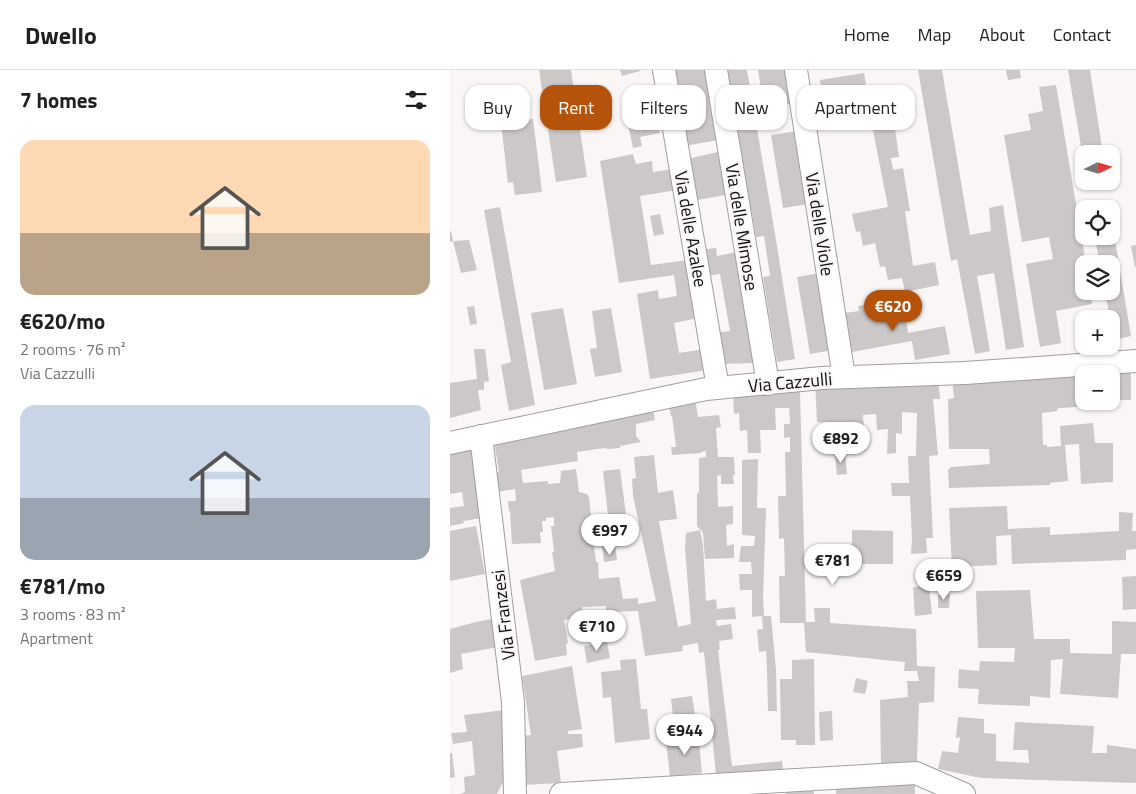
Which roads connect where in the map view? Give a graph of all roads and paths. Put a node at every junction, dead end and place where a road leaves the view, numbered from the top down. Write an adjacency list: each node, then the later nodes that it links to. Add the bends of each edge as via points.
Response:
1 (664, 70): 7 (street, Via delle Azalee)
2 (716, 70): 6 (street, Via delle Mimose)
3 (796, 70): 5 (street, Via delle Viole)
4 (1136, 361): 5 (street, Via Cazzulli, via 965,373)
5 (844, 377): 6 (street, Via Cazzulli)
6 (768, 384): 7 (street, Via Cazzulli)
7 (718, 388): 8 (street, Via Cazzulli)
8 (481, 436): 9 (street, Via Cazzulli); 10 (street, Via Franzesi, via 513,702)
9 (450, 443)
10 (515, 794)
11 (561, 794): 12 (street, via 916,772)
12 (964, 794)

